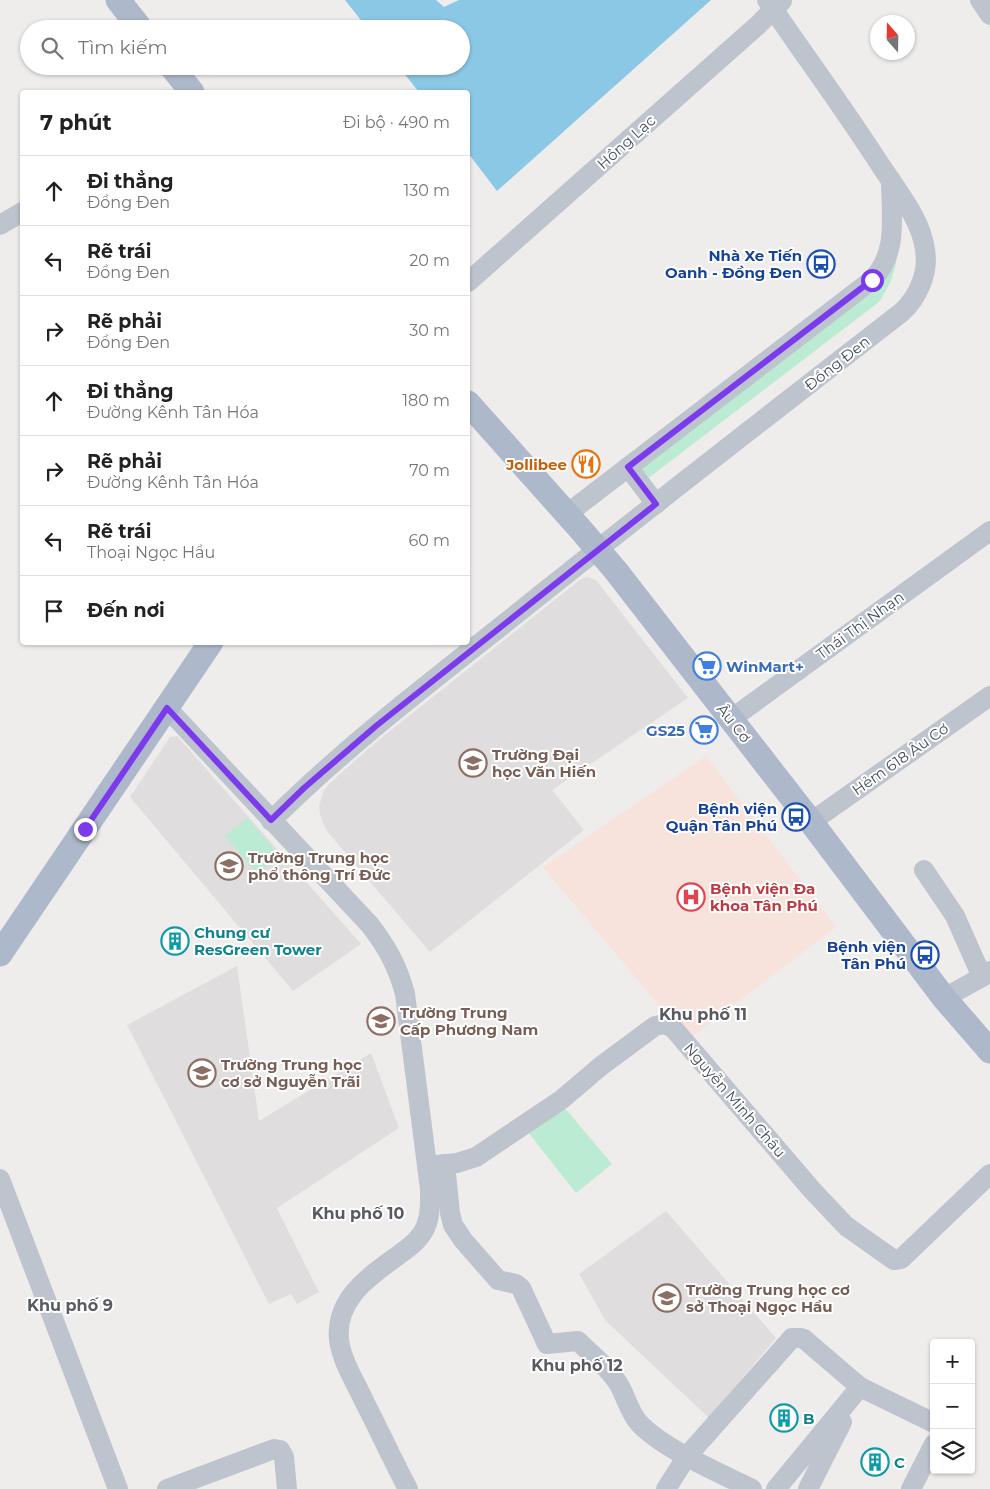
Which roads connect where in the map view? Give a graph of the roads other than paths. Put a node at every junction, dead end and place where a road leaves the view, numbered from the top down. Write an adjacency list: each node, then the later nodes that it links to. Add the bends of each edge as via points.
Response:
1 (118, 0): 5 (main road)
2 (980, 0): 4 (street)
3 (775, 3): 8 (street, Đồng Đen); 11 (street, Hồng Lạc)
4 (990, 15)
5 (134, 20)
6 (178, 75): 7 (main road)
7 (190, 90)
8 (890, 180): 13 (street, via 890,249 876,276); 14 (street, Đồng Đen, via 915,220 926,250 925,270 914,298 902,312)
9 (20, 213): 10 (street)
10 (0, 225)
11 (470, 280)
12 (470, 405): 15 (main road, Âu Cơ)
13 (628, 467): 14 (street); 15 (street)
14 (656, 504): 17 (street, Đồng Đen)
15 (567, 514): 17 (main road, Âu Cơ)
16 (990, 531): 21 (street, Thái Thị Nhạn)
17 (598, 549): 21 (main road, Âu Cơ); 22 (street, Đồng Đen, via 376,726)
18 (209, 645): 20 (main road)
19 (990, 696): 23 (street, Hẻm 618 Âu Cơ)
20 (167, 708): 22 (street); 25 (main road)
21 (731, 719): 23 (main road, Âu Cơ)
22 (271, 820): 29 (street, via 370,925 394,960 405,994)
23 (810, 822): 27 (main road, Âu Cơ)
24 (924, 870): 26 (street, via 955,916)
25 (0, 954)
26 (986, 974): 27 (street)
27 (944, 998): 28 (main road, Âu Cơ)
28 (990, 1051)
29 (436, 1165): 30 (street, Nguyễn Minh Châu, via 464,1162 481,1154 561,1100 655,1026 665,1024 673,1028 846,1226 894,1260 901,1259); 35 (street, via 456,1230 498,1280 521,1288 547,1344 578,1341 618,1382 640,1424 658,1440); 39 (street, via 427,1225 415,1242 352,1293 341,1316 339,1329 347,1365)
30 (990, 1174)
31 (0, 1179): 36 (street)
32 (860, 1387): 33 (street); 35 (street, via 804,1339 792,1338); 42 (street); 43 (street)
33 (930, 1421)
34 (930, 1452): 44 (street)
35 (687, 1456): 40 (street); 41 (street)
36 (118, 1489)
37 (167, 1489): 38 (street, via 274,1449 284,1455)
38 (287, 1489)
39 (408, 1489)
40 (666, 1489)
41 (752, 1489)
42 (776, 1489)
43 (808, 1489)
44 (911, 1489)

